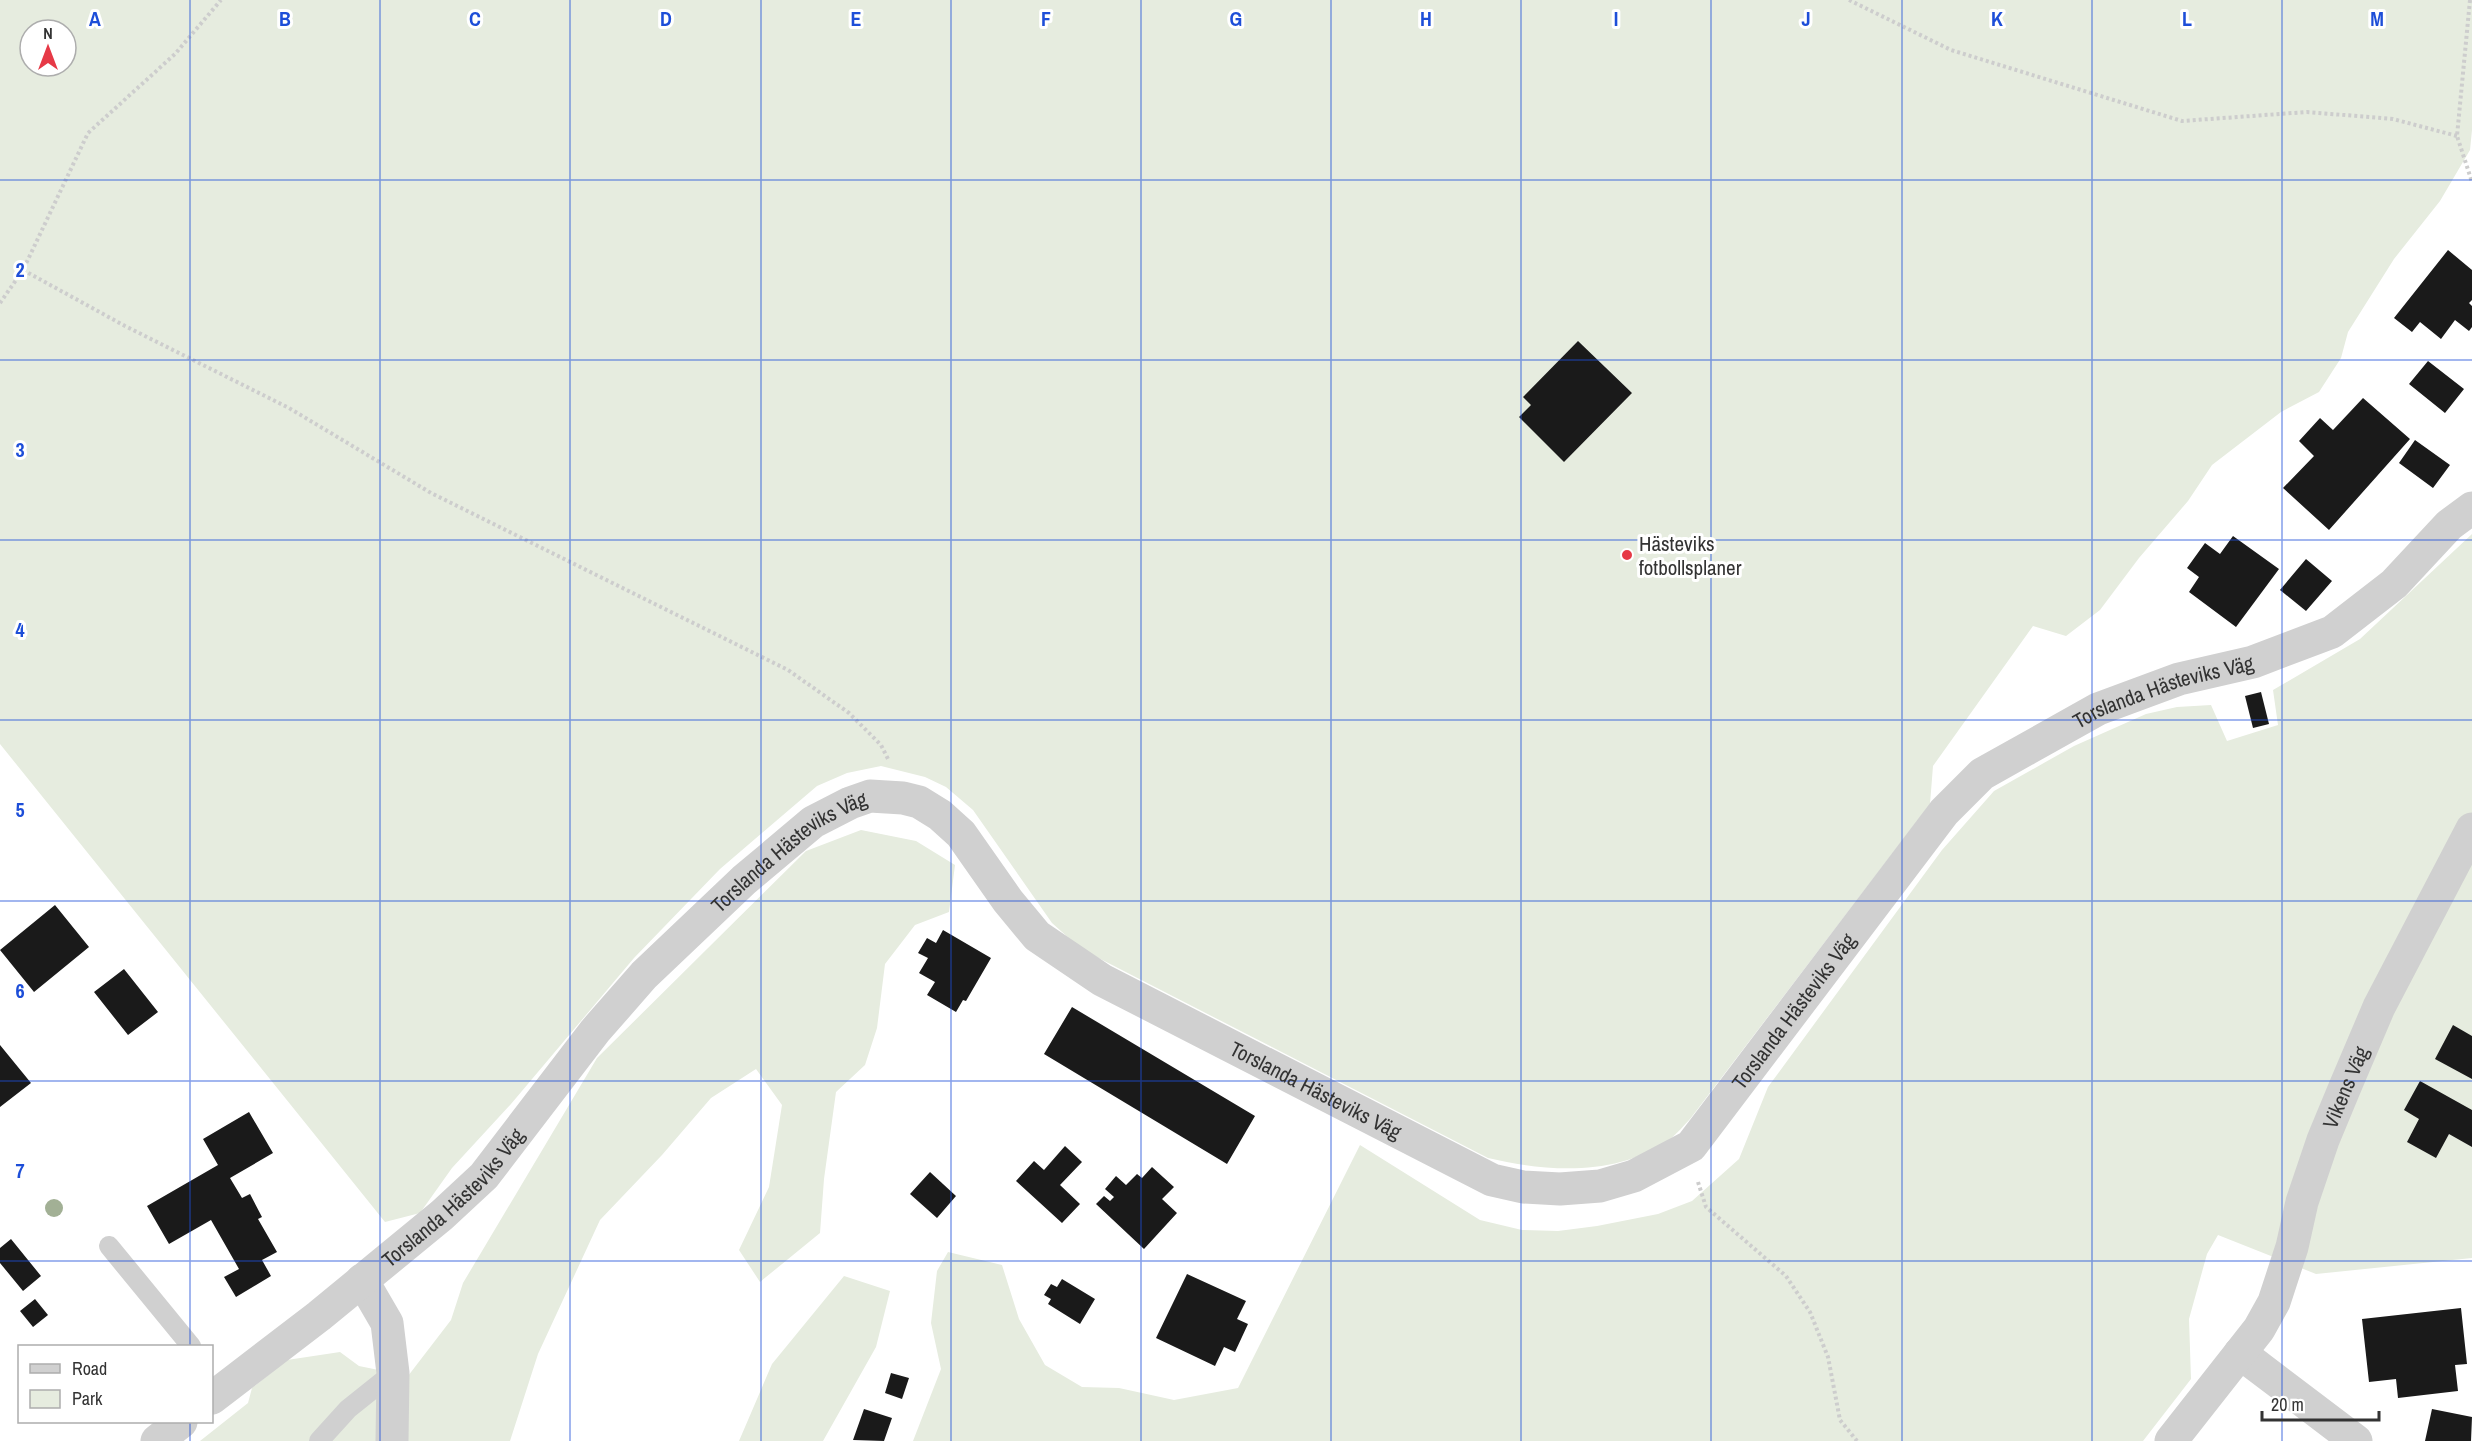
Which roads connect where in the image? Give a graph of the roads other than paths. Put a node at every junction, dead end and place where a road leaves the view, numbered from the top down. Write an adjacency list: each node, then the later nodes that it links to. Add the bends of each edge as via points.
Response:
1 (2472, 508): 4 (street, Torslanda Hästeviks Väg, via 2449,525 2394,584 2332,632 2253,662 2179,679 2098,709 1982,774 1930,829 1691,1146 1634,1176 1600,1186 1560,1189 1492,1180 1102,980 1037,936 954,826 930,807 903,798 870,796 844,806 797,834 644,975 595,1030 484,1176)
2 (2472, 829): 6 (street, Vikens Väg, via 2379,1007 2323,1140 2274,1302)
3 (109, 1246): 5 (lane)
4 (362, 1280): 7 (street, via 387,1323); 8 (street, Torslanda Hästeviks Väg, via 319,1316)
5 (189, 1345)
6 (2240, 1353): 13 (street, Vikens Väg); 14 (street)
7 (393, 1373): 11 (lane, via 348,1409); 12 (street)
8 (216, 1386)
9 (180, 1423): 10 (street)
10 (158, 1441)
11 (319, 1441)
12 (392, 1441)
13 (2171, 1441)
14 (2356, 1441)

